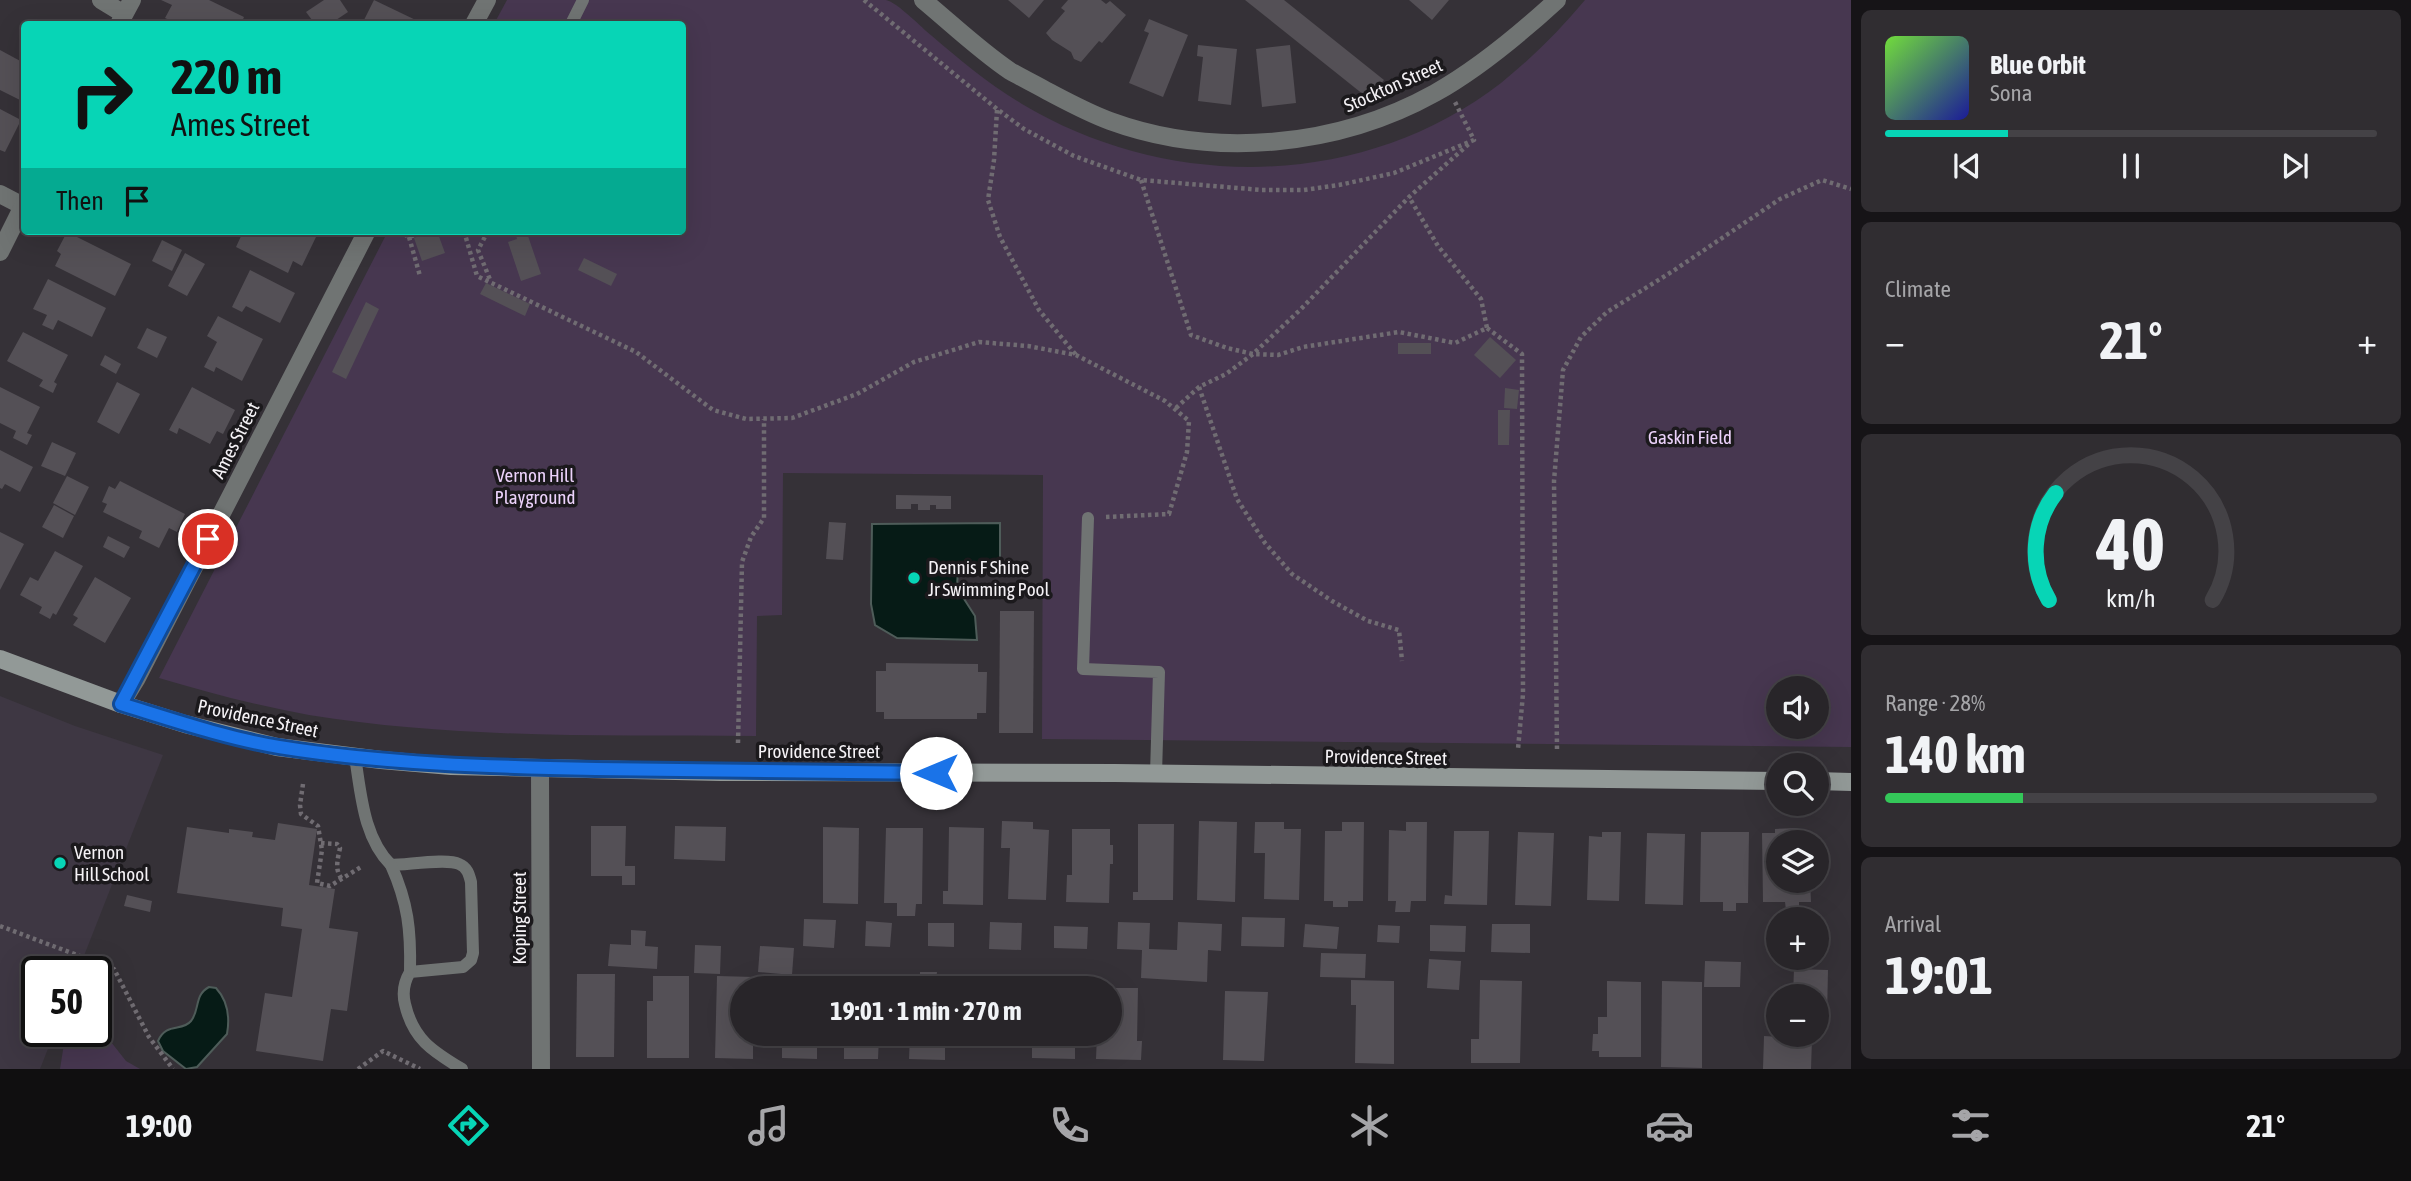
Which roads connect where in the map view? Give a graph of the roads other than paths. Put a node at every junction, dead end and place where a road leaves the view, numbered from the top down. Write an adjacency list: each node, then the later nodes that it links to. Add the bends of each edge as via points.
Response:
1 (101, 0): 6 (street)
2 (487, 0): 7 (street)
3 (583, 0): 8 (lane)
4 (923, 0): 5 (street, Stockton Street, via 1010,71 1080,108 1147,132 1229,143 1297,138 1381,117 1459,78)
5 (1556, 1)
6 (125, 13)
7 (476, 21)
8 (572, 21)
9 (0, 194): 10 (street)
10 (21, 204)
11 (21, 211): 13 (street)
12 (365, 235): 16 (street, Ames Street)
13 (0, 251)
14 (1088, 518): 19 (lane, via 1083,669 1159,672)
15 (0, 659): 16 (main road, Providence Street)
16 (121, 704): 17 (main road, Providence Street, via 277,747)
17 (355, 757): 18 (main road, Providence Street); 23 (lane, via 366,820 381,855)
18 (540, 768): 19 (main road, Providence Street); 26 (street, Koping Street)
19 (1156, 774): 20 (main road, Providence Street)
20 (1766, 781)
21 (1829, 782): 22 (main road)
22 (1851, 782)
23 (391, 865): 24 (lane, via 410,922); 24 (lane, via 460,864 471,882 471,961 463,967)
24 (410, 972): 25 (lane, via 403,994 410,1024 425,1045)
25 (462, 1069)
26 (541, 1069)

